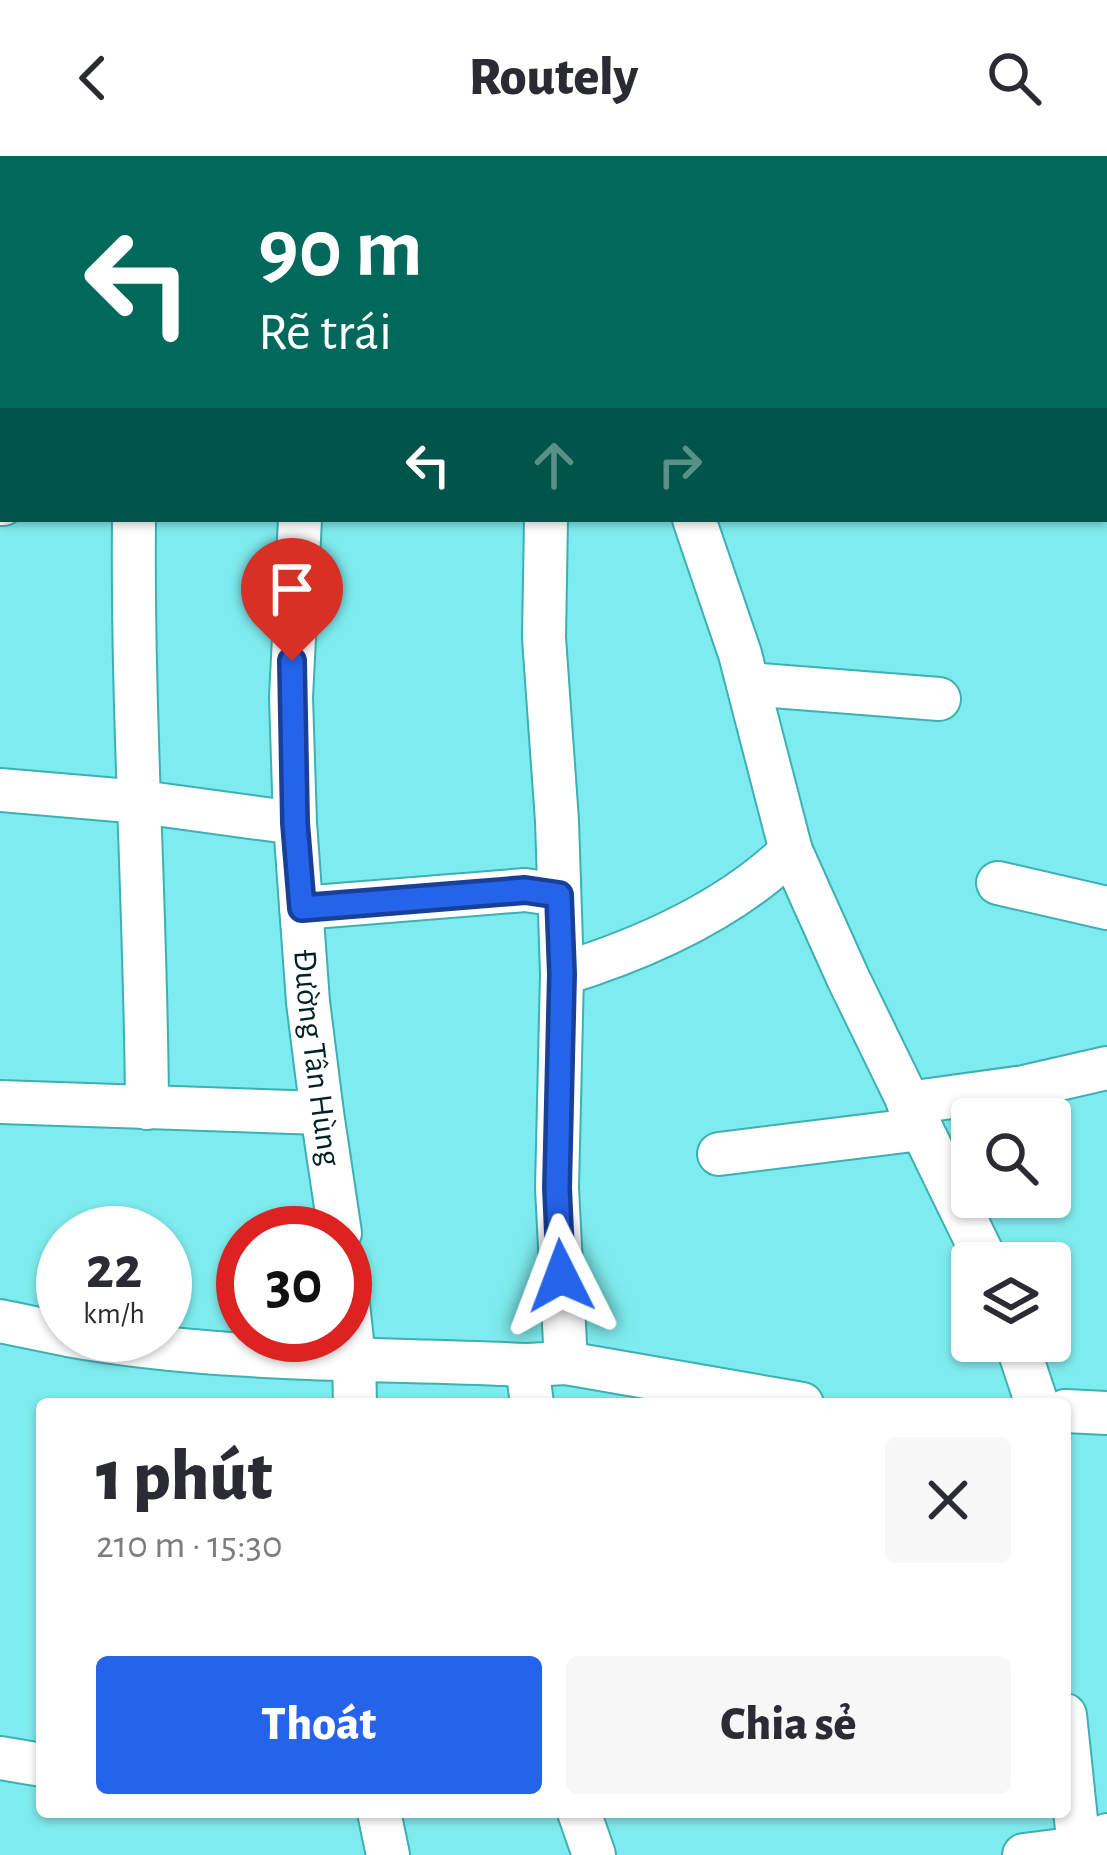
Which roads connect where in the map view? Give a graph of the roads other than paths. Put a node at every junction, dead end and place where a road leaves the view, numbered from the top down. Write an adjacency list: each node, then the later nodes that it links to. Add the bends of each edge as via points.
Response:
1 (134, 522): 8 (street)
2 (300, 522): 9 (street, Đường Tân Hùng, via 291,697)
3 (546, 522): 12 (street, via 544,638)
4 (695, 522): 5 (street)
5 (748, 684): 6 (street); 10 (street)
6 (938, 699)
7 (0, 790): 8 (street)
8 (141, 802): 9 (street); 18 (street)
9 (295, 823): 13 (street, Đường Tân Hùng)
10 (791, 851): 15 (street, via 660,937); 20 (street)
11 (998, 884): 14 (street)
12 (559, 895): 13 (street, via 525,890); 15 (street)
13 (302, 908): 19 (street, Đường Tân Hùng)
14 (1107, 908)
15 (562, 974): 29 (street)
16 (1107, 1068): 20 (street)
17 (0, 1102): 18 (street)
18 (147, 1108): 19 (street)
19 (322, 1113): 22 (street, Đường Tân Hùng)
20 (915, 1116): 21 (street); 23 (street)
21 (719, 1154)
22 (336, 1206)
23 (977, 1242)
24 (0, 1321): 25 (street)
25 (36, 1329)
26 (372, 1361): 29 (street)
27 (354, 1362): 30 (street)
28 (1023, 1362): 32 (street)
29 (542, 1377): 31 (street)
30 (355, 1398)
31 (744, 1398)
32 (1034, 1398)
33 (1071, 1411): 34 (street)
34 (1107, 1413)
35 (1071, 1742): 40 (street)
36 (0, 1758): 37 (street)
37 (36, 1764)
38 (380, 1818): 41 (street)
39 (581, 1818): 42 (street)
40 (1093, 1842): 43 (street)
41 (388, 1855)
42 (594, 1855)
43 (1024, 1855)

